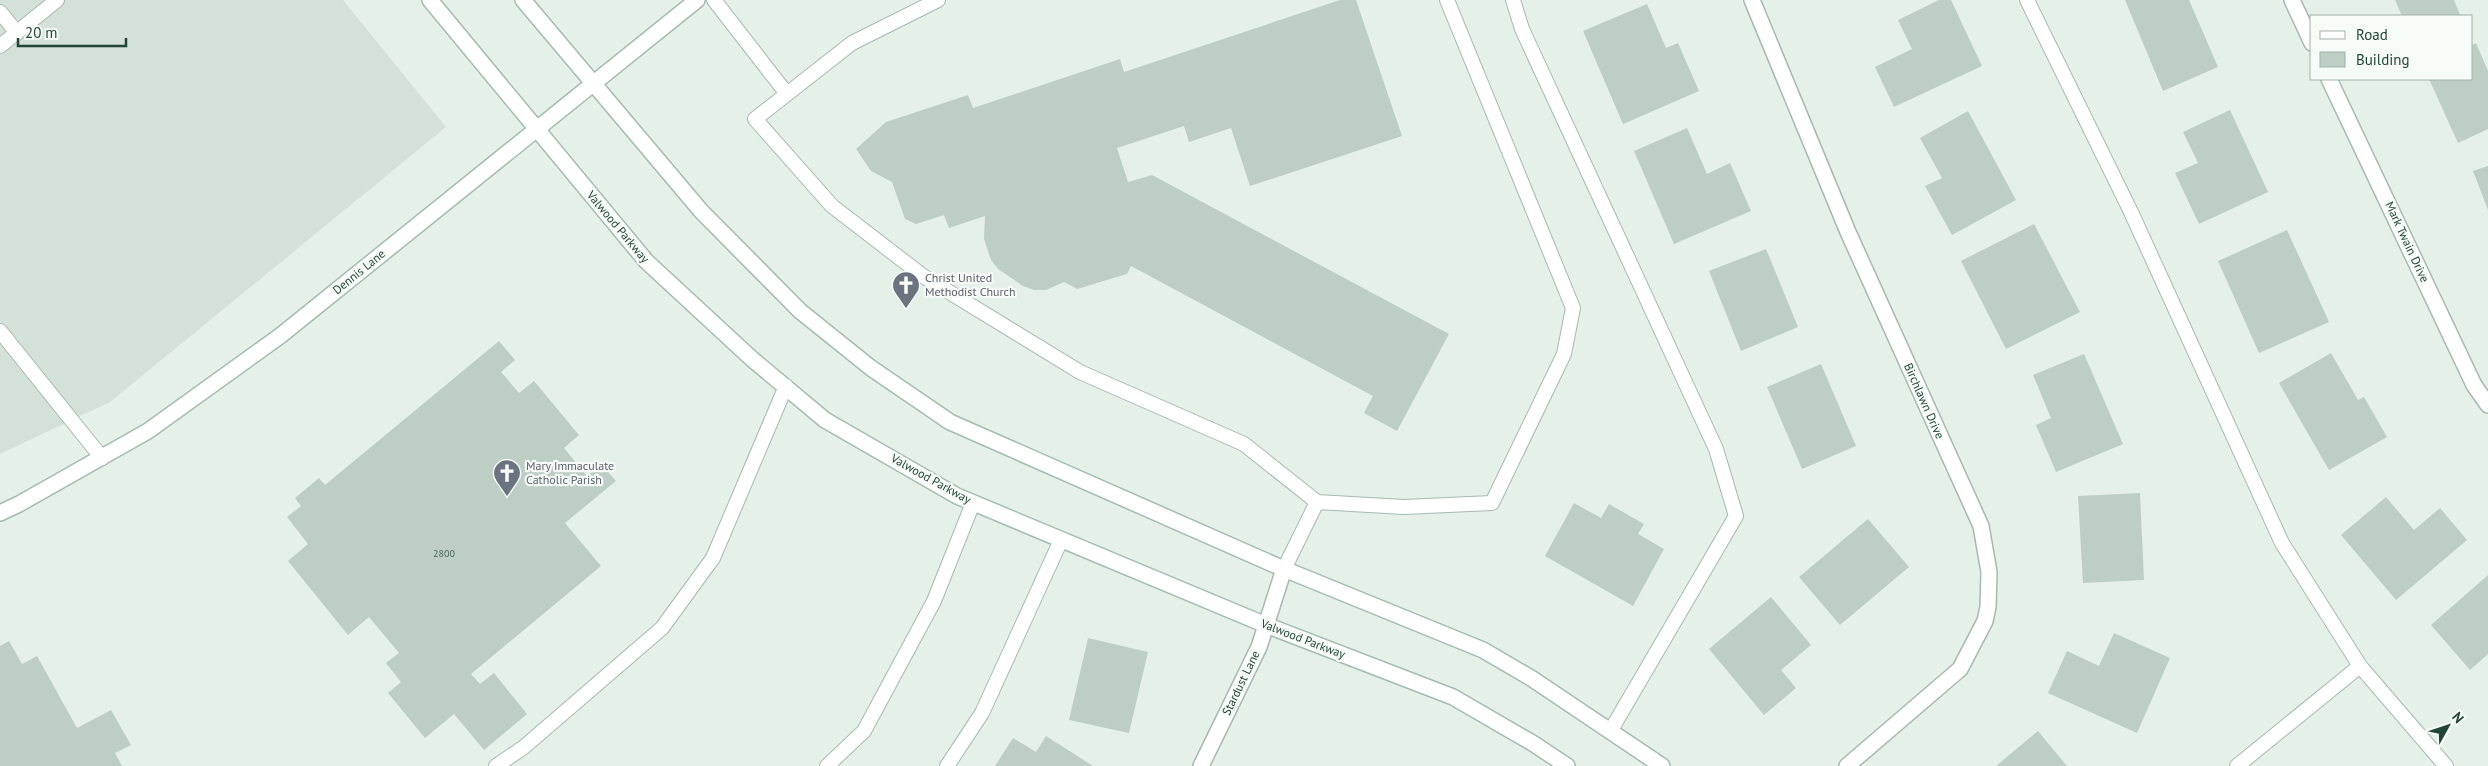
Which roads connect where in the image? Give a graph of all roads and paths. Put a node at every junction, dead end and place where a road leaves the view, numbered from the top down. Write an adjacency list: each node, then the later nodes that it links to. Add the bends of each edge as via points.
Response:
1 (57, 0): 13 (lane)
2 (430, 0): 19 (main road, Valwood Parkway)
3 (524, 0): 17 (main road)
4 (697, 0): 17 (main road, Dennis Lane)
5 (714, 0): 18 (lane)
6 (938, 0): 18 (lane, via 852,44)
7 (1448, 0): 24 (lane, via 1573,308 1564,354 1492,503 1404,508)
8 (1513, 0): 31 (lane, via 1522,29 1716,449 1736,516)
9 (1752, 0): 38 (main road, Birchlawn Drive, via 1848,232 1980,526 1989,572 1985,621 1960,669)
10 (2027, 0): 30 (lane, via 2131,212 2282,543)
11 (2292, 0): 14 (main road)
12 (0, 12): 13 (lane)
13 (17, 33): 15 (lane)
14 (2310, 39)
15 (0, 46)
16 (2328, 80): 22 (main road, Mark Twain Drive, via 2474,385)
17 (593, 85): 19 (main road, Dennis Lane); 28 (main road, via 701,211 800,311 871,368 950,422)
18 (787, 94): 24 (lane, via 755,119 832,206 923,276 1080,372 1244,444)
19 (536, 129): 21 (main road, Valwood Parkway, via 646,261 752,359); 23 (main road, Dennis Lane, via 280,336 148,431)
20 (0, 331): 23 (lane)
21 (786, 386): 25 (main road, Valwood Parkway, via 825,420); 32 (lane, via 712,558 662,628 524,747)
22 (2488, 405)
23 (102, 458): 26 (main road, Dennis Lane)
24 (1317, 502): 28 (lane)
25 (973, 503): 27 (main road, Valwood Parkway); 33 (lane, via 934,601 868,724)
26 (0, 513)
27 (1062, 540): 29 (main road, Valwood Parkway); 34 (lane, via 982,713)
28 (1284, 569): 29 (main road, Stardust Lane); 31 (main road, via 1483,650)
29 (1266, 625): 35 (main road, Stardust Lane, via 1259,647); 36 (main road, Valwood Parkway, via 1453,698)
30 (2360, 666): 39 (lane); 40 (lane)
31 (1611, 730): 37 (main road)
32 (496, 766)
33 (827, 766)
34 (947, 766)
35 (1201, 766)
36 (1567, 766)
37 (1662, 766)
38 (1847, 766)
39 (2238, 766)
40 (2446, 766)

